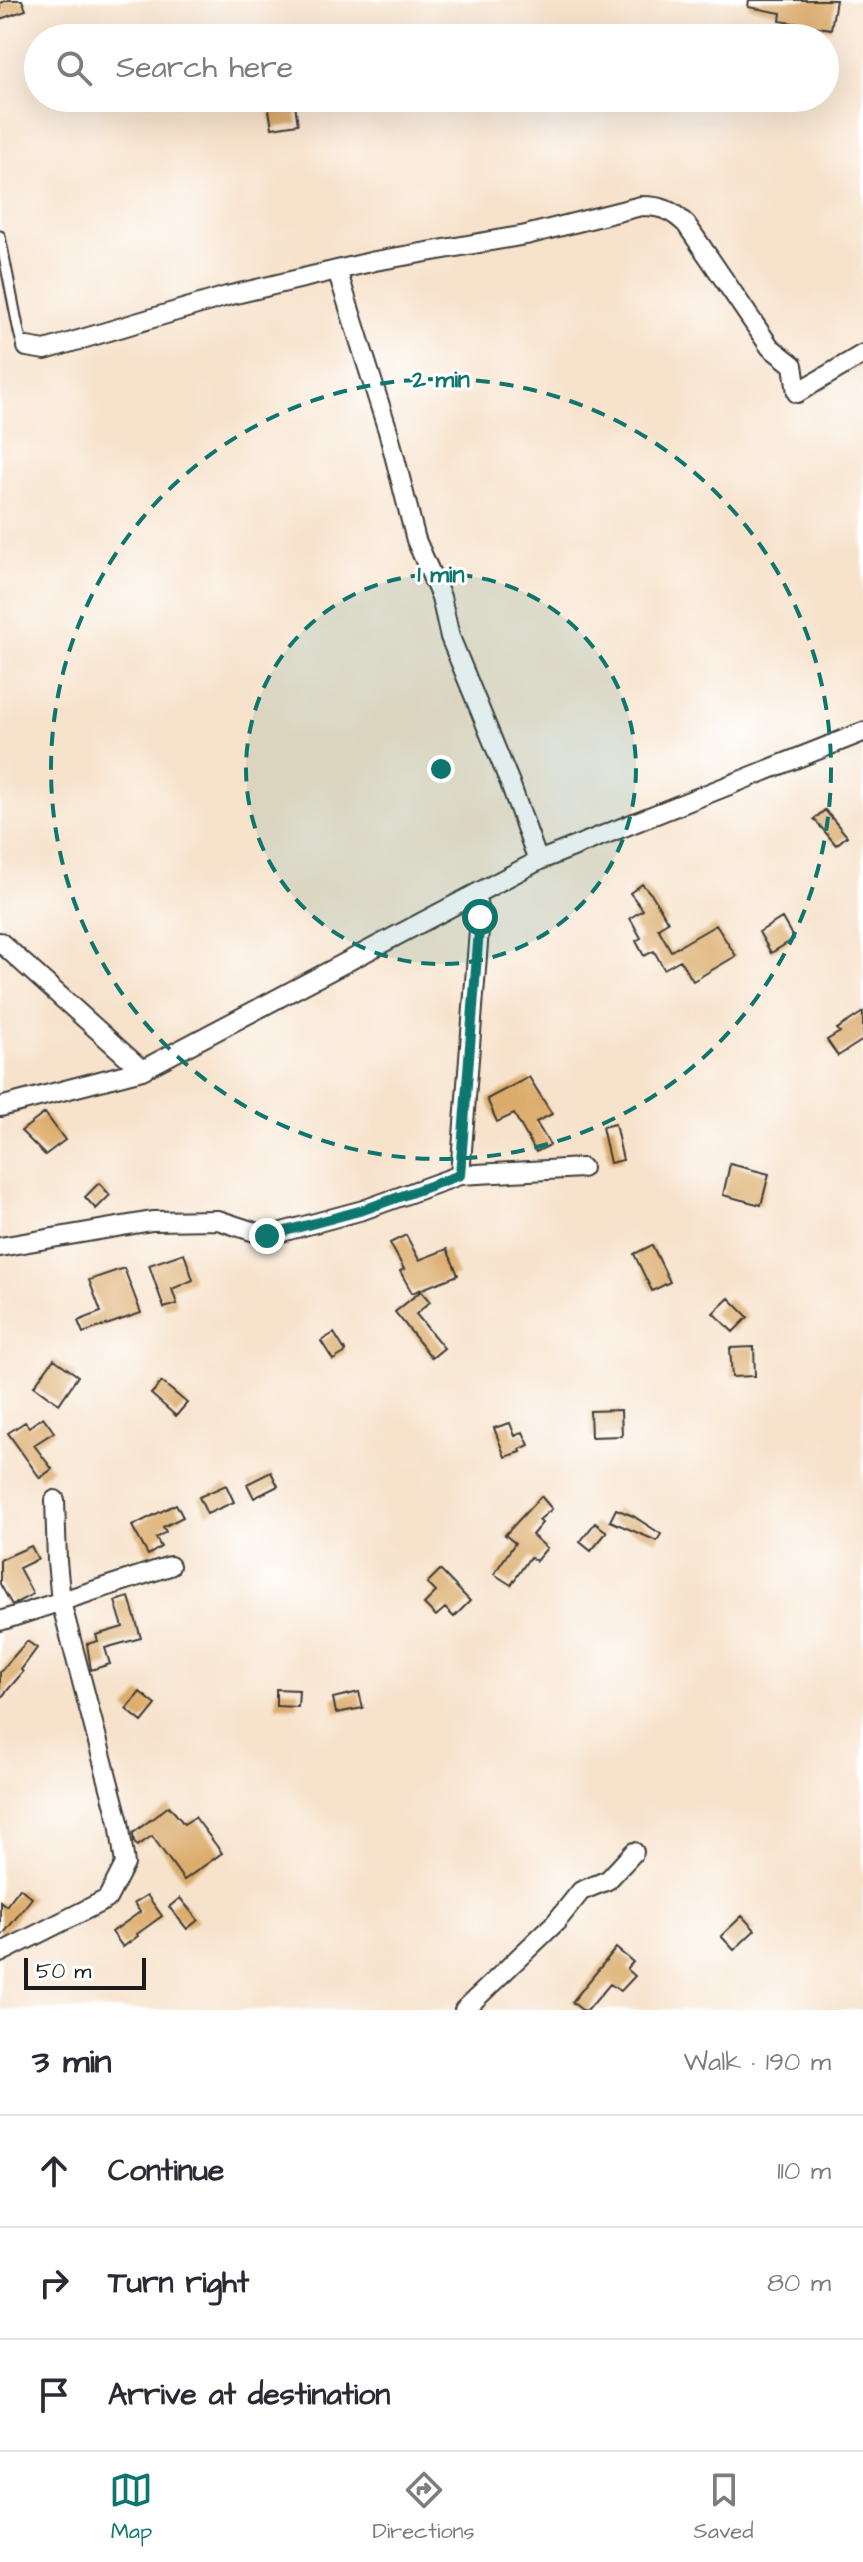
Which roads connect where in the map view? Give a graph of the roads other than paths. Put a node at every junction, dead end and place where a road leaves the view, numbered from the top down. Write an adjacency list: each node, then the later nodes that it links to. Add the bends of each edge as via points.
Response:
1 (0, 236): 3 (lane, via 19,332)
2 (337, 270): 3 (street, via 45,350); 4 (street, via 526,235 641,206 668,208 686,224 770,347 793,365 797,393); 6 (street, via 416,540)
3 (27, 347)
4 (863, 354)
5 (863, 732): 6 (street)
6 (538, 861): 7 (street)
7 (475, 894): 9 (street); 12 (street, via 480,917)
8 (0, 942): 9 (street)
9 (142, 1070): 10 (street)
10 (0, 1107)
11 (582, 1168): 12 (street)
12 (460, 1175): 13 (street, via 363,1210 267,1236 218,1220 152,1221)
13 (0, 1247)
14 (55, 1500): 16 (street)
15 (170, 1566): 16 (street)
16 (61, 1602): 17 (street); 19 (street, via 119,1822 125,1864 107,1899)
17 (0, 1621)
18 (634, 1852): 20 (street, via 608,1880 581,1891)
19 (0, 1953)
20 (464, 2010)

